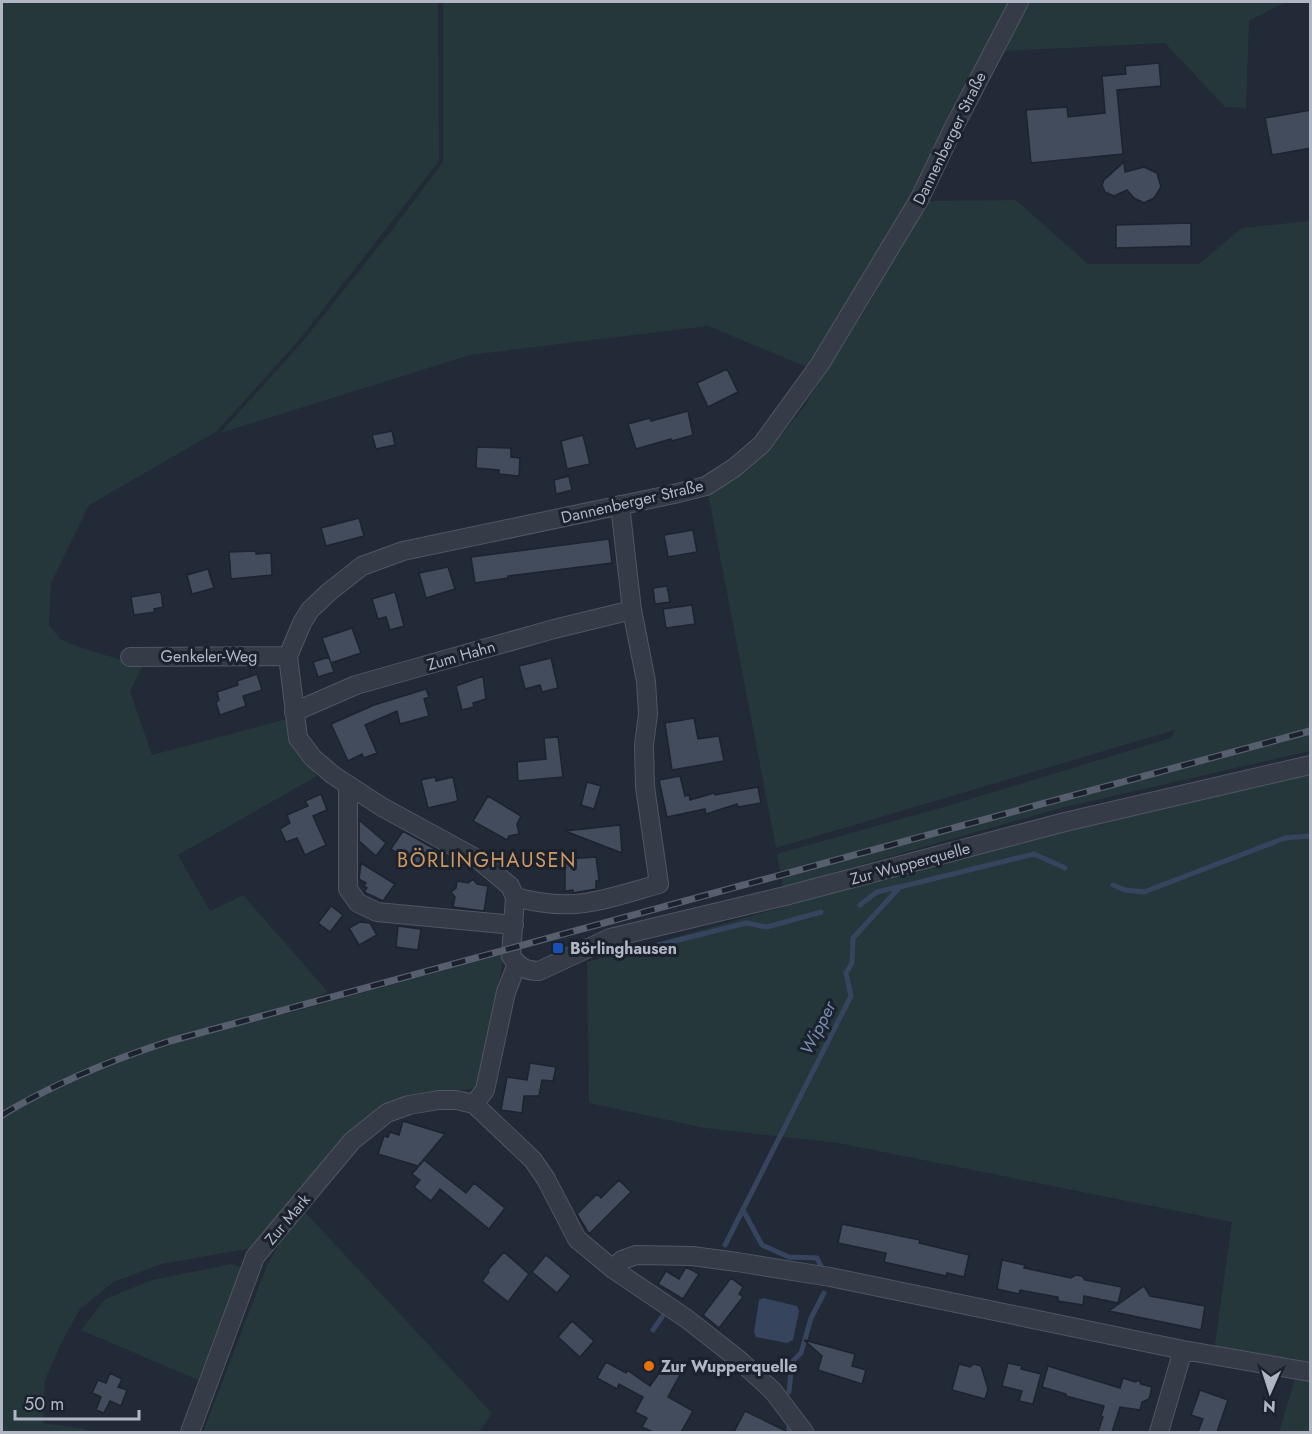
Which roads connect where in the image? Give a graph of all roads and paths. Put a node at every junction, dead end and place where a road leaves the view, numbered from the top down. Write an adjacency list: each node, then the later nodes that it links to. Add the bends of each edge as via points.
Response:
1 (1019, 2): 2 (street, Dannenberger Straße, via 920,198 820,364 762,444 706,486)
2 (620, 505): 3 (street); 4 (street, Dannenberger Straße, via 403,551 362,566 310,610)
3 (632, 610): 6 (street, Zum Hahn, via 356,685); 9 (street, via 646,681 645,787 659,884 581,905 559,906)
4 (288, 656): 5 (street, Genkeler-Weg); 6 (street, Dannenberger Straße)
5 (130, 657)
6 (294, 712): 8 (street, Dannenberger Straße, via 298,738 313,758)
7 (1311, 765): 11 (street, Zur Wupperquelle, via 1065,822 610,938 539,971 528,971)
8 (348, 786): 9 (street, Dannenberger Straße, via 479,860 510,886); 10 (street, via 348,889 358,903 377,912)
9 (516, 897): 10 (street)
10 (514, 925): 11 (street, via 511,956)
11 (517, 964): 12 (street, via 506,992 485,1090)
12 (474, 1104): 13 (street, via 533,1160 577,1239); 16 (street, Zur Mark, via 439,1100 409,1105 387,1113 352,1141 255,1257)
13 (612, 1269): 14 (street, via 636,1255 737,1262 830,1277); 17 (street, via 738,1359 773,1391)
14 (1182, 1350): 15 (street); 18 (street)
15 (1311, 1372)
16 (190, 1432)
17 (804, 1432)
18 (1159, 1432)

